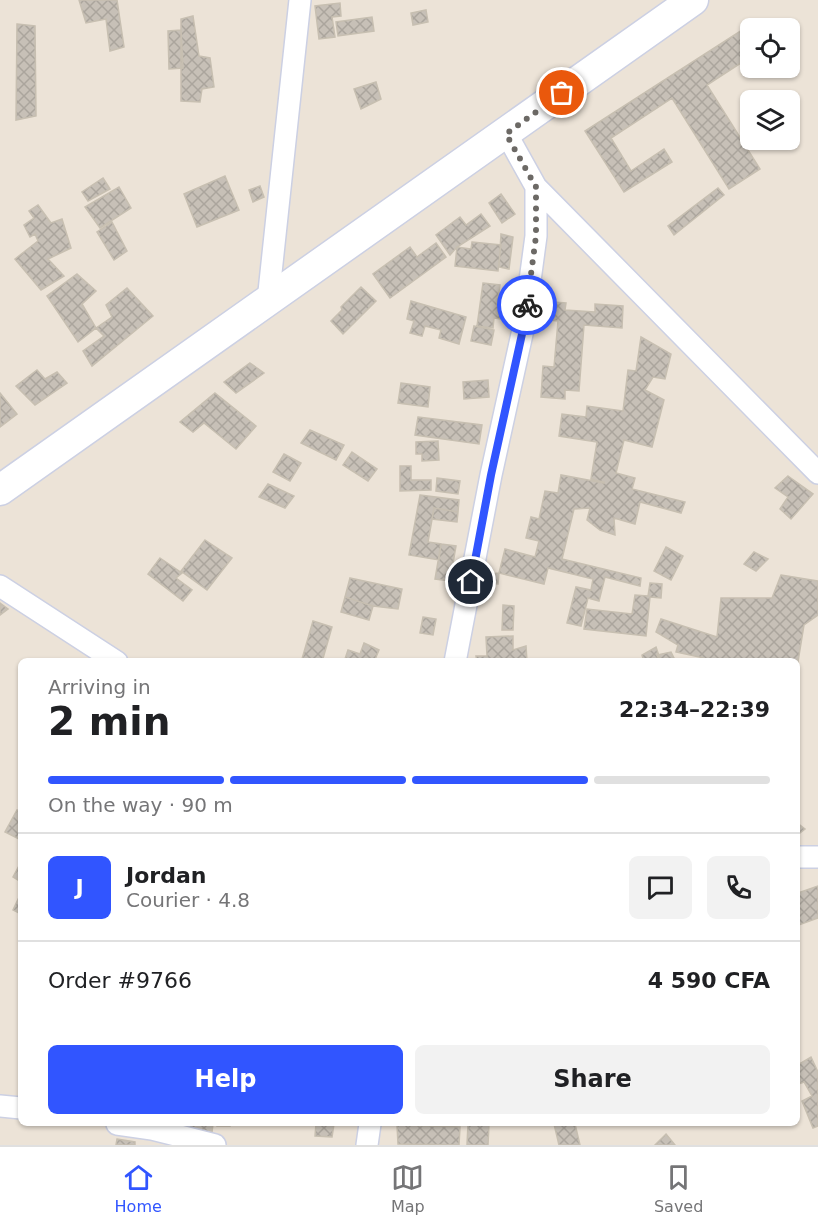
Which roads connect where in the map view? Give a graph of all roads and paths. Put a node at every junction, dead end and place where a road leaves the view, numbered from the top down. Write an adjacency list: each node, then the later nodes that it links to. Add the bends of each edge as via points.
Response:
1 (300, 0): 5 (street)
2 (693, 0): 3 (main road)
3 (506, 134): 4 (street); 5 (main road)
4 (536, 187): 6 (street); 10 (street, via 536,236 524,325)
5 (268, 301): 7 (main road)
6 (818, 473)
7 (0, 490)
8 (0, 586): 9 (street)
9 (111, 658)
10 (456, 658)
11 (800, 857): 12 (street)
12 (818, 857)
13 (0, 1106): 14 (street)
14 (18, 1108)
15 (131, 1126): 17 (street)
16 (370, 1126): 18 (street)
17 (215, 1145)
18 (367, 1145)

